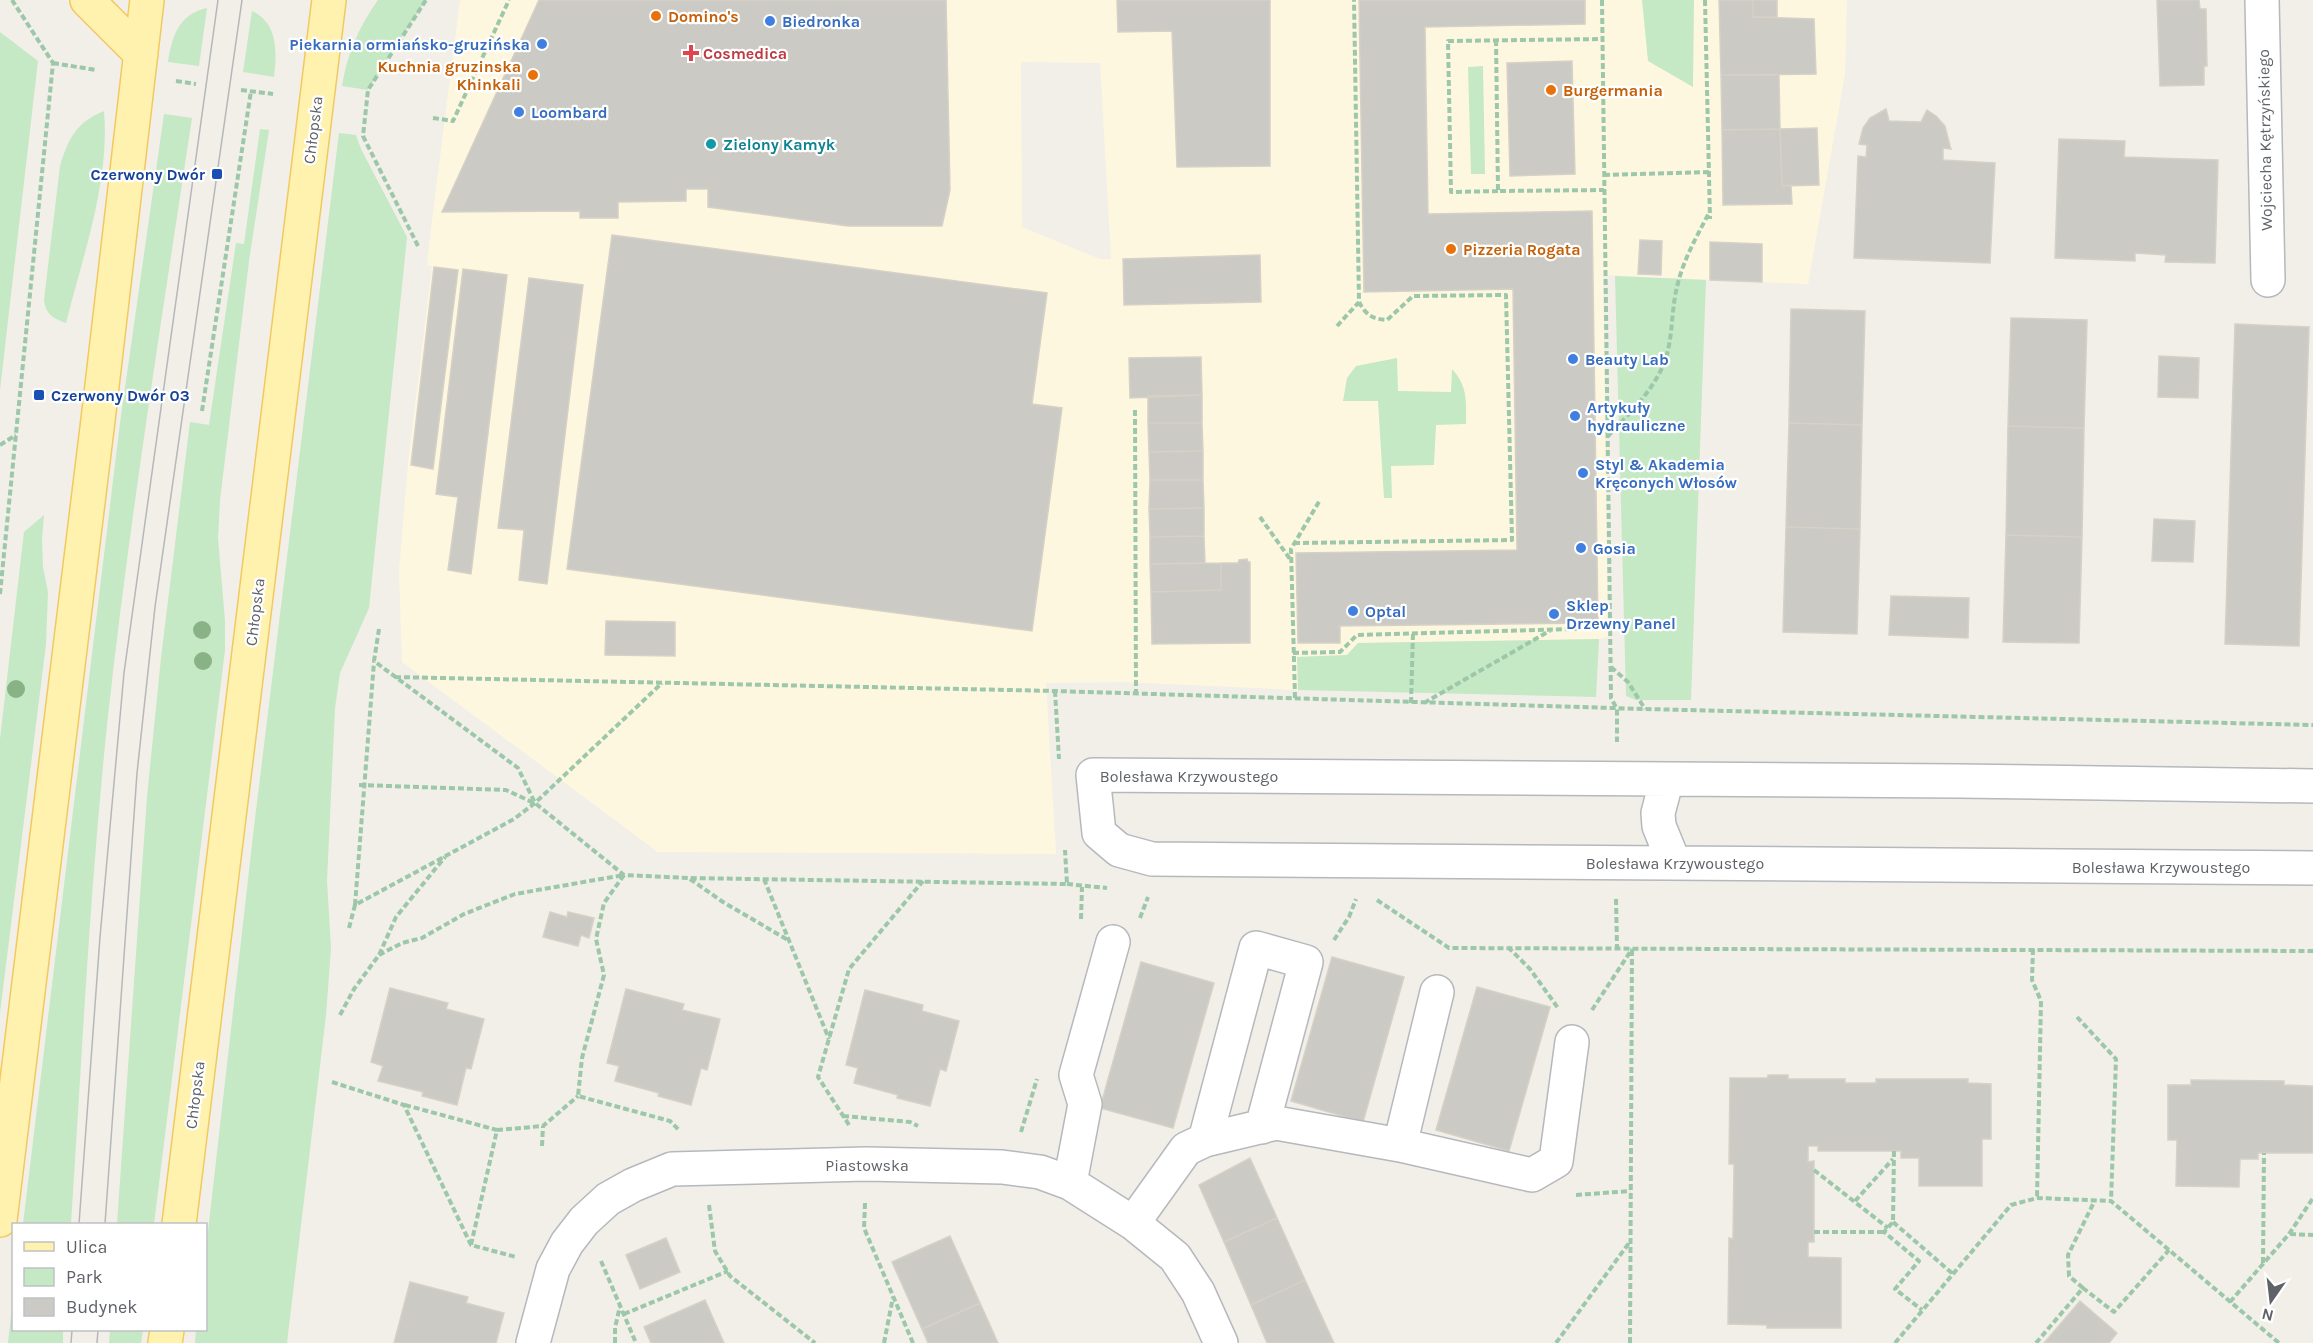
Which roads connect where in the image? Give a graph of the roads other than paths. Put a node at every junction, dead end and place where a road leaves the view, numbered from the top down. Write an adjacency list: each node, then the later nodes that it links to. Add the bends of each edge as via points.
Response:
1 (87, 0): 5 (main road)
2 (147, 0): 5 (main road)
3 (329, 0): 19 (main road, Chłopska)
4 (2262, 0): 6 (street, Wojciecha Kętrzyńskiego)
5 (141, 54): 18 (main road)
6 (2268, 280)
7 (1667, 778): 8 (street, Bolesława Krzywoustego); 9 (street, via 1658,813 1659,826); 9 (street, Bolesława Krzywoustego, via 1093,775 1099,833 1119,850 1152,860)
8 (2313, 786)
9 (1674, 863): 10 (street, Bolesława Krzywoustego)
10 (2313, 868)
11 (1113, 942): 17 (street, via 1076,1075 1084,1104)
12 (1437, 992): 16 (street)
13 (1580, 1030): 16 (street, via 1556,1161 1532,1175)
14 (1262, 1127): 15 (street); 15 (street, via 1306,962 1257,948); 16 (street, via 1276,1123)
15 (1205, 1140): 20 (street, via 1186,1149)
16 (1400, 1145)
17 (1070, 1183): 20 (street, Piastowska); 21 (street, Piastowska, via 1040,1172 1002,1167 866,1164 672,1169 616,1194 584,1221 553,1269)
18 (0, 1220)
19 (179, 1223)
20 (1133, 1223): 22 (street, Piastowska, via 1175,1257 1198,1292)
21 (533, 1343)
22 (1221, 1343)

